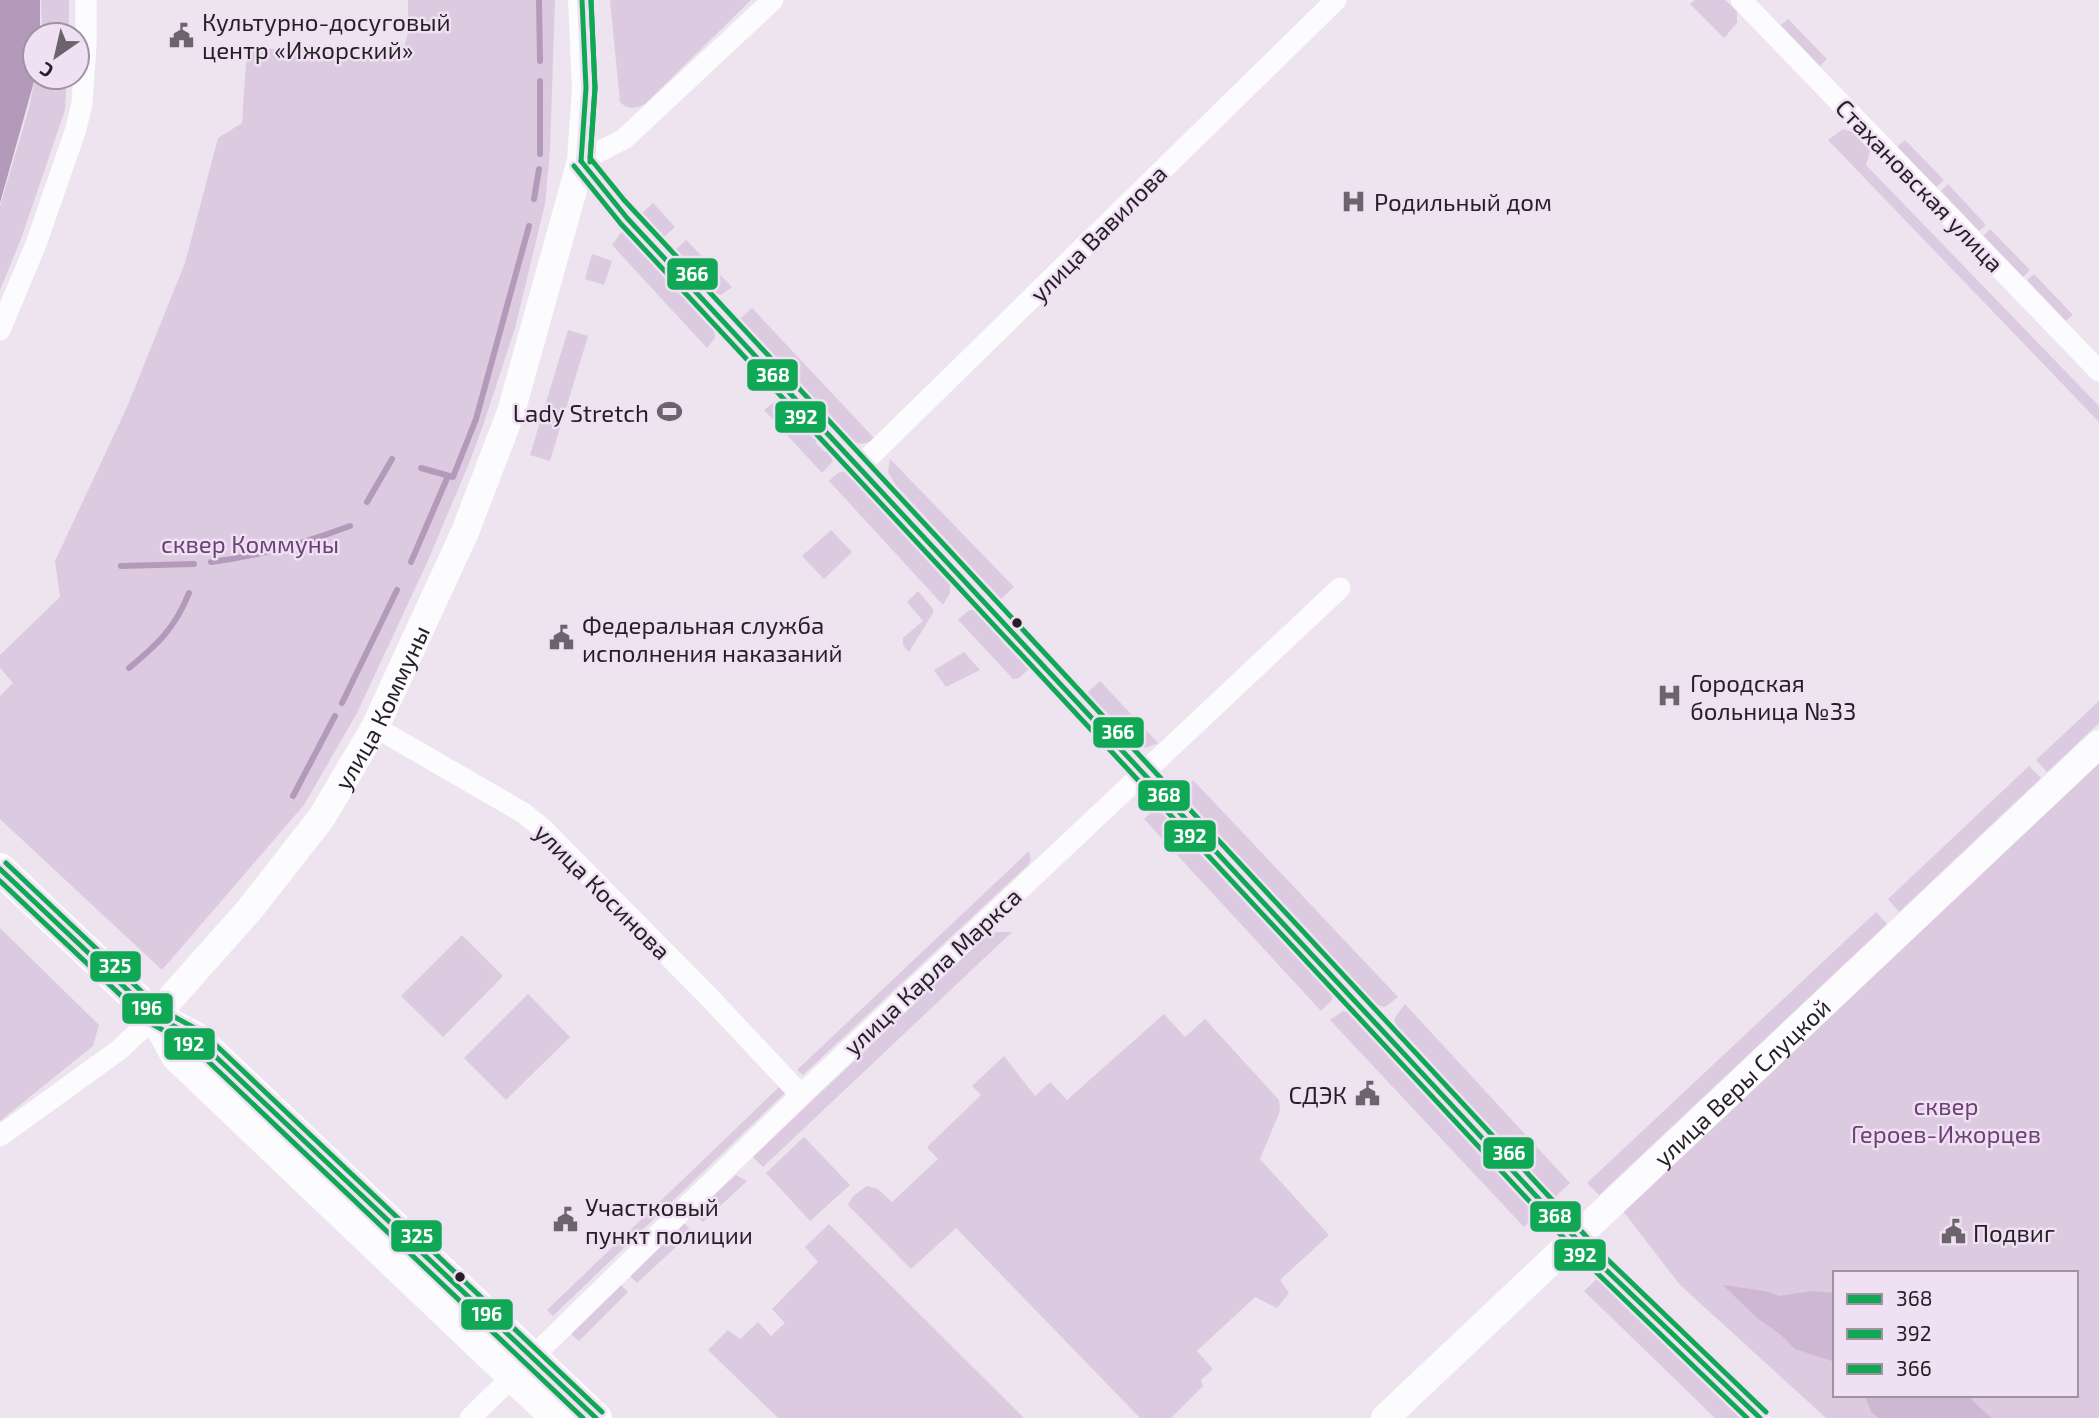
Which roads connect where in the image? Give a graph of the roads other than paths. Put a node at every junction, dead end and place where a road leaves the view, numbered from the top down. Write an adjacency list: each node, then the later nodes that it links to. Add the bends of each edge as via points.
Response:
1 (86, 0): 7 (street, via 82,103 76,129)
2 (582, 0): 6 (street, улица Коммуны, via 586,88)
3 (773, 0): 6 (street, via 624,139)
4 (1336, 0): 9 (street, улица Вавилова)
5 (1741, 0): 8 (street, Стахановская улица)
6 (581, 161): 9 (street, via 627,218); 11 (street, улица Коммуны, via 496,454)
7 (0, 330)
8 (2099, 371)
9 (860, 466): 13 (street)
10 (1340, 588): 13 (street, улица Карла Маркса)
11 (375, 727): 15 (street, улица Коммуны, via 322,817 250,909); 16 (street, улица Косинова, via 541,827)
12 (2099, 744): 18 (street, улица Веры Слуцкой)
13 (1143, 772): 16 (street, улица Карла Маркса); 18 (street)
14 (0, 869): 15 (main road)
15 (155, 1016): 17 (street, улица Коммуны, via 119,1050); 19 (main road, via 177,1056)
16 (801, 1094): 19 (street, улица Карла Маркса)
17 (0, 1136)
18 (1575, 1237): 23 (street, улица Веры Слуцкой); 24 (street)
19 (522, 1365): 20 (street, улица Карла Маркса); 21 (main road); 22 (main road)
20 (470, 1418)
21 (557, 1418)
22 (596, 1418)
23 (1385, 1418)
24 (1760, 1418)

